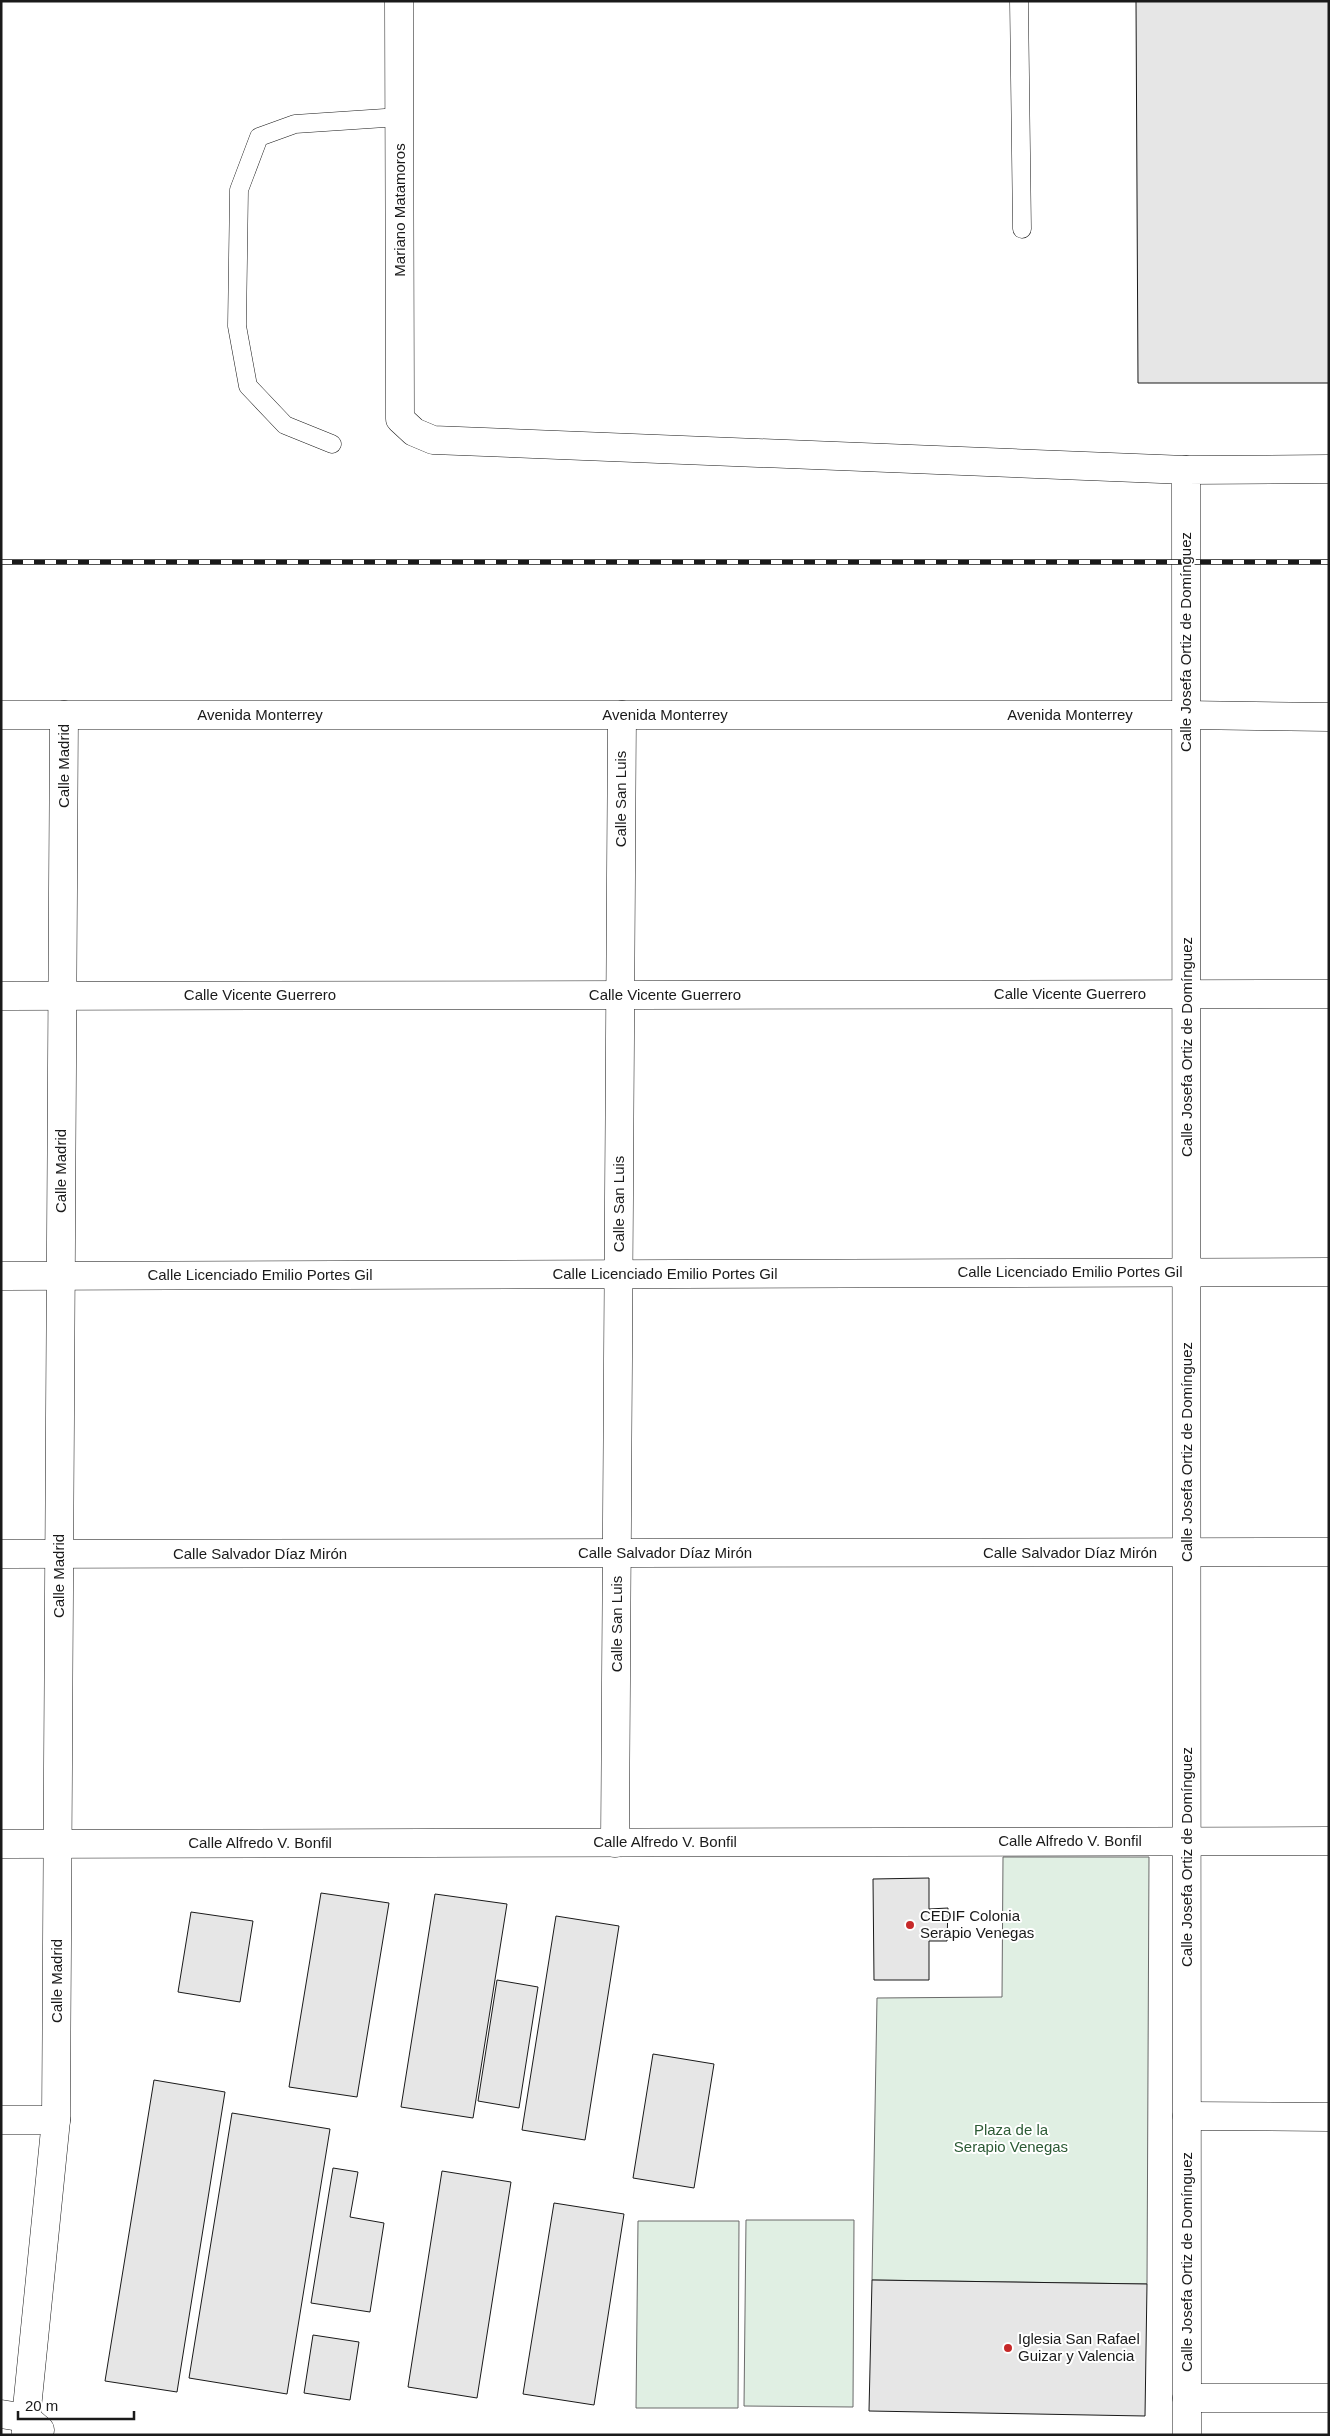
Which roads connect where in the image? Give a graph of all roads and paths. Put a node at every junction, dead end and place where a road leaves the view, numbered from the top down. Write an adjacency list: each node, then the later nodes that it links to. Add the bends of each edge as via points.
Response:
1 (398, 1): 3 (street, Mariano Matamoros)
2 (1020, 1): 4 (lane)
3 (400, 117): 5 (lane, via 295,124 259,137 239,190 237,326 248,386 284,425); 7 (street, Mariano Matamoros, via 400,418 414,432 433,440)
4 (1022, 229)
5 (332, 444)
6 (1329, 469): 7 (street)
7 (1186, 470): 11 (street, Calle Josefa Ortiz de Domínguez)
8 (1, 715): 9 (street, Avenida Monterrey)
9 (64, 715): 10 (street, Avenida Monterrey); 17 (street, Calle Madrid)
10 (622, 715): 11 (street, Avenida Monterrey); 15 (street, Calle San Luis)
11 (1186, 715): 12 (street, Avenida Monterrey); 13 (street, Calle Josefa Ortiz de Domínguez)
12 (1329, 717)
13 (1187, 994): 14 (street, Calle Vicente Guerrero); 15 (street, Calle Vicente Guerrero); 18 (street, Calle Josefa Ortiz de Domínguez)
14 (1329, 994)
15 (620, 995): 17 (street, Calle Vicente Guerrero); 20 (street, Calle San Luis)
16 (1, 996): 17 (street, Calle Vicente Guerrero)
17 (62, 996): 22 (street, Calle Madrid)
18 (1187, 1271): 19 (street, Calle Licenciado Emilio Portes Gil); 20 (street, Calle Licenciado Emilio Portes Gil); 24 (street, Calle Josefa Ortiz de Domínguez)
19 (1329, 1272)
20 (619, 1275): 22 (street, Calle Licenciado Emilio Portes Gil); 27 (street, Calle San Luis)
21 (1, 1276): 22 (street, Calle Licenciado Emilio Portes Gil)
22 (61, 1276): 26 (street, Calle Madrid)
23 (1329, 1552): 24 (street, Calle Salvador Díaz Mirón)
24 (1187, 1553): 27 (street, Calle Salvador Díaz Mirón); 28 (street, Calle Josefa Ortiz de Domínguez)
25 (1, 1554): 26 (street, Calle Salvador Díaz Mirón)
26 (59, 1554): 27 (street, Calle Salvador Díaz Mirón); 32 (street, Calle Madrid)
27 (617, 1554): 30 (street, Calle San Luis)
28 (1187, 1841): 29 (street, Calle Alfredo V. Bonfil); 30 (street, Calle Alfredo V. Bonfil); 33 (street, Calle Josefa Ortiz de Domínguez)
29 (1329, 1841)
30 (615, 1842): 32 (street, Calle Alfredo V. Bonfil)
31 (1, 1844): 32 (street, Calle Alfredo V. Bonfil)
32 (58, 1844): 36 (street, Calle Madrid)
33 (1187, 2116): 34 (street); 37 (street, Calle Josefa Ortiz de Domínguez)
34 (1329, 2117)
35 (1, 2120): 36 (street)
36 (56, 2120): 39 (street, Calle Madrid)
37 (1187, 2398): 38 (street); 40 (street, Calle Josefa Ortiz de Domínguez)
38 (1329, 2398)
39 (24, 2425)
40 (1187, 2435)

